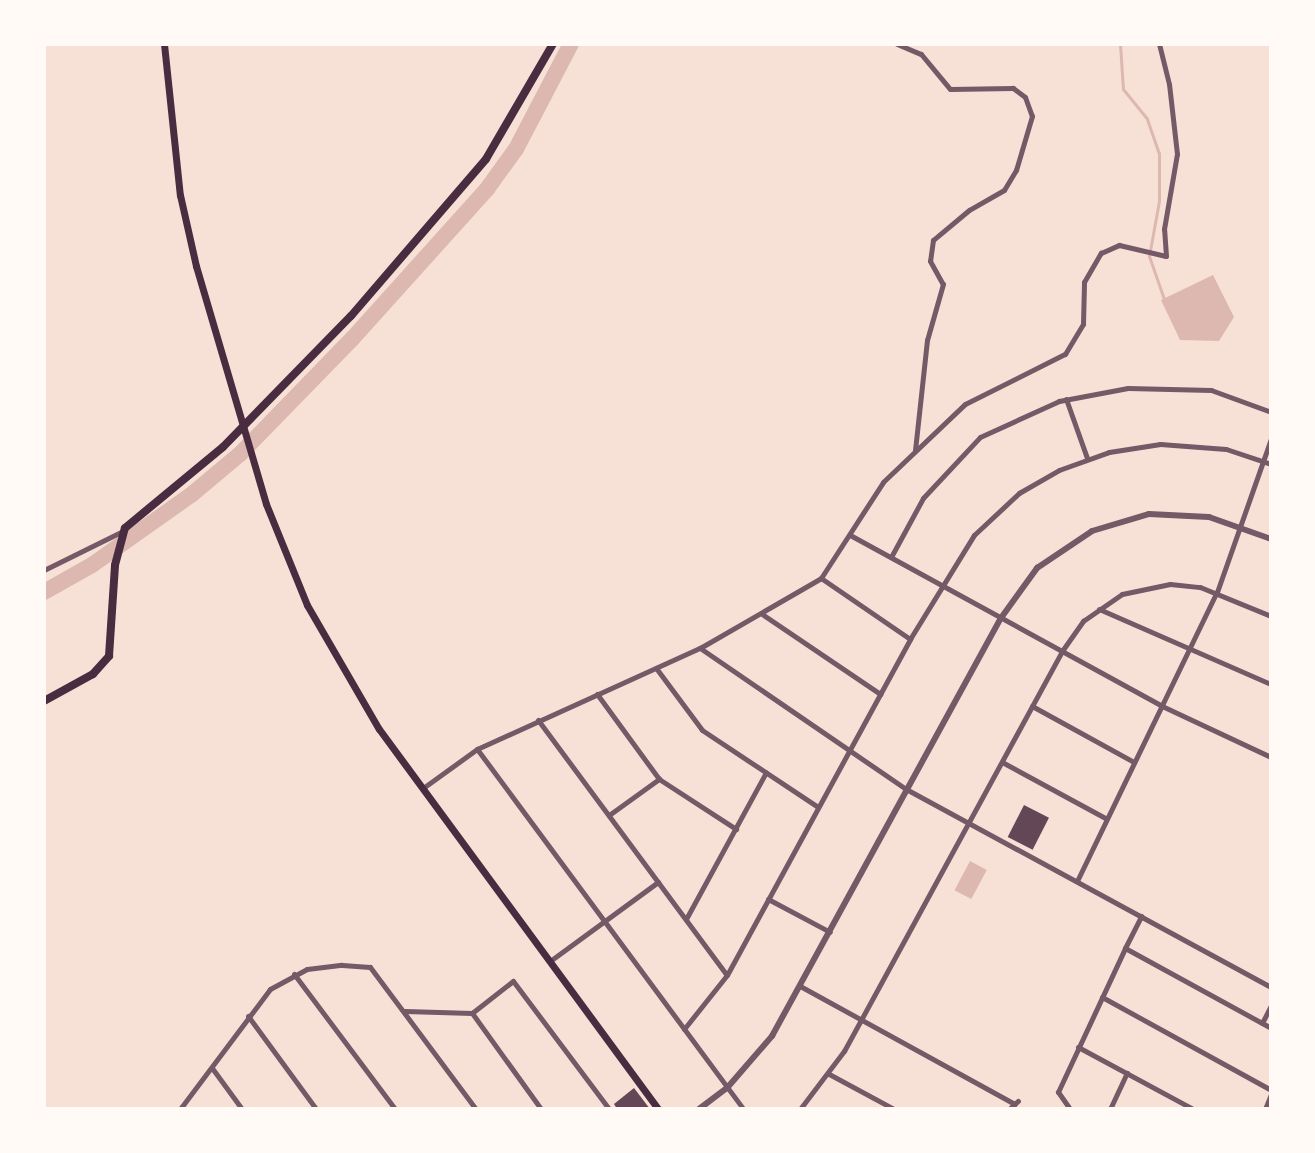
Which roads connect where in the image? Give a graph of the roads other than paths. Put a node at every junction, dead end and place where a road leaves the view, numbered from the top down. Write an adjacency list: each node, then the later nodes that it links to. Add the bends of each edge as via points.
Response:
1 (164, 44): 44 (main road, via 180,195 266,504 307,605 343,673)
2 (553, 44): 13 (main road, via 486,159 351,316 223,447)
3 (897, 44): 8 (street, via 921,54 950,89 1013,88 1025,97 1032,116 1016,170 1004,190 933,240 930,261 943,284 927,340)
4 (1159, 44): 8 (street, via 1169,84 1177,166 1164,229 1169,251 1162,256 1119,245 1092,262 1084,282 1083,324 1057,361 965,404)
5 (1066, 399): 6 (street, via 1128,388 1211,390); 9 (street); 16 (street, via 980,437 923,498)
6 (1271, 412)
7 (1271, 439): 10 (street)
8 (915, 451): 14 (street, via 883,482)
9 (1087, 458): 10 (street, via 1178,444 1226,449); 19 (street, via 1007,503 974,535)
10 (1263, 461): 11 (street); 12 (street)
11 (1271, 464)
12 (1240, 526): 15 (street); 20 (street); 24 (street, via 1170,513 1103,526 1037,568)
13 (123, 531): 17 (street); 33 (main road, via 115,565 109,656 93,674)
14 (850, 535): 16 (street); 18 (street)
15 (1271, 539)
16 (891, 557): 19 (street)
17 (44, 570)
18 (821, 578): 22 (street); 25 (street)
19 (940, 584): 24 (street); 25 (street)
20 (1217, 592): 21 (street, via 1159,584 1122,594); 23 (street); 27 (street)
21 (1098, 609): 27 (street); 28 (street)
22 (762, 614): 26 (street); 32 (street)
23 (1271, 616)
24 (1001, 618): 28 (street); 45 (street)
25 (910, 639): 32 (street)
26 (700, 648): 29 (street); 38 (street)
27 (1189, 649): 30 (street); 35 (street)
28 (1062, 651): 34 (street); 35 (street)
29 (656, 668): 31 (street); 42 (street, via 702,730)
30 (1271, 684)
31 (597, 694): 36 (street); 43 (street)
32 (880, 694): 38 (street)
33 (44, 701)
34 (1032, 706): 40 (street); 41 (street)
35 (1162, 706): 39 (street); 41 (street)
36 (538, 720): 37 (street); 47 (street)
37 (477, 749): 44 (street); 56 (street)
38 (850, 750): 45 (street); 46 (street)
39 (1271, 757)
40 (1002, 762): 48 (street); 49 (street)
41 (1134, 762): 48 (street)
42 (766, 772): 46 (street); 50 (street)
43 (659, 779): 47 (street); 50 (street)
44 (423, 788): 59 (main road)
45 (906, 789): 49 (street); 57 (street)
46 (818, 807): 53 (street)
47 (609, 815): 52 (street)
48 (1107, 819): 51 (street)
49 (969, 822): 51 (street); 69 (street)
50 (736, 829): 55 (street)
51 (1077, 881): 54 (street)
52 (658, 882): 55 (street); 56 (street)
53 (768, 899): 57 (street); 61 (street)
54 (1141, 916): 58 (street); 63 (street)
55 (685, 919): 61 (street)
56 (604, 922): 59 (street); 72 (street)
57 (830, 932): 62 (street)
58 (1125, 948): 64 (street); 70 (street)
59 (550, 961): 86 (main road)
60 (294, 974): 66 (street, via 331,965 370,967); 68 (street, via 270,989); 82 (street)
61 (727, 975): 72 (street)
62 (800, 986): 69 (street); 77 (street, via 760,1053)
63 (1271, 987)
64 (1102, 997): 73 (street); 78 (street)
65 (1271, 1005): 70 (street)
66 (404, 1011): 67 (street); 83 (street)
67 (472, 1013): 84 (street); 85 (street, via 513,981)
68 (248, 1016): 74 (street); 81 (street)
69 (862, 1019): 76 (street); 91 (street, via 1016,1102)
70 (1262, 1023): 71 (street)
71 (1271, 1028)
72 (684, 1029): 77 (street)
73 (1078, 1047): 75 (street); 92 (street, via 1058,1092)
74 (212, 1068): 79 (street); 80 (street)
75 (1127, 1073): 93 (street); 94 (street)
76 (829, 1074): 89 (street); 90 (street)
77 (727, 1088): 87 (street); 88 (street)
78 (1271, 1092): 95 (street)
79 (180, 1109)
80 (242, 1109)
81 (316, 1109)
82 (395, 1109)
83 (476, 1109)
84 (541, 1109)
85 (609, 1109)
86 (658, 1109)
87 (699, 1109)
88 (743, 1109)
89 (800, 1109)
90 (894, 1109)
91 (1009, 1109)
92 (1070, 1109)
93 (1110, 1109)
94 (1193, 1109)
95 (1265, 1109)

